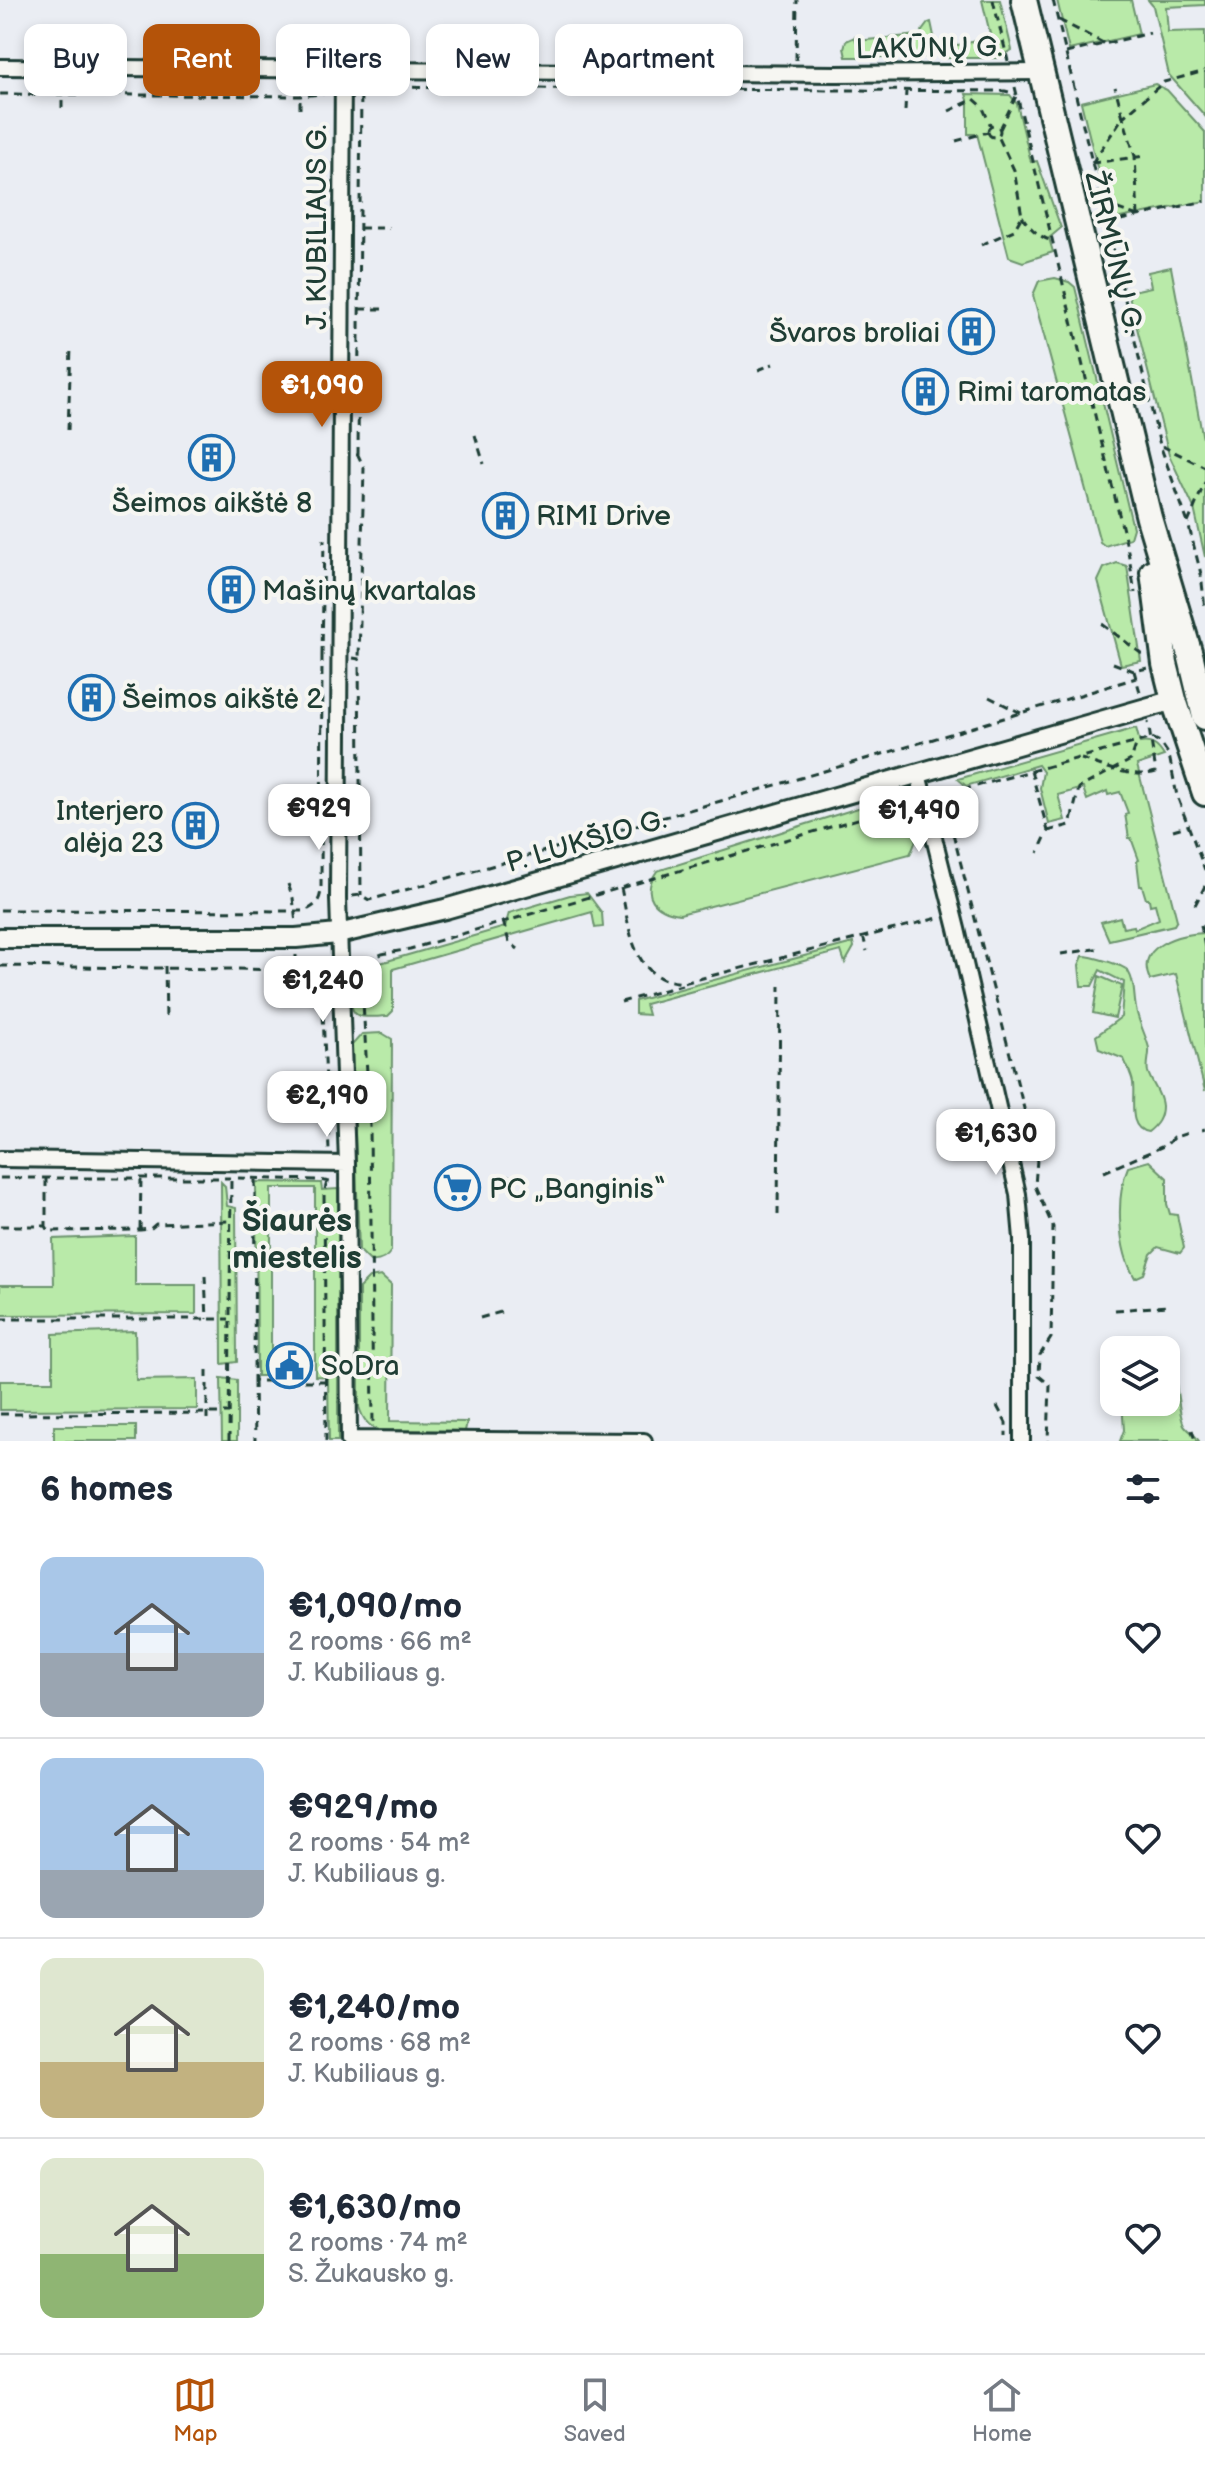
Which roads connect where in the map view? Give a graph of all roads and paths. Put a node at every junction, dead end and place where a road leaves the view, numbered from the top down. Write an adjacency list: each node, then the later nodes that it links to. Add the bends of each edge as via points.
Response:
1 (797, 0): 15 (path)
2 (993, 0): 14 (path)
3 (1024, 0): 13 (main road, ŽIRMŪNŲ G.)
4 (1053, 0): 5 (path)
5 (1058, 20): 7 (path); 8 (path)
6 (1150, 33): 7 (path)
7 (1105, 44): 8 (path)
8 (1066, 53): 42 (path)
9 (0, 67): 10 (street, LAKŪNŲ G.)
10 (276, 68)
11 (410, 69): 15 (street, LAKŪNŲ G.)
12 (1205, 71): 34 (path, via 1164,82)
13 (1042, 72): 14 (street, LAKŪNŲ G.); 64 (main road, ŽIRMŪNŲ G.)
14 (1010, 73): 15 (street, LAKŪNŲ G.); 22 (path)
15 (796, 74)
16 (410, 86): 18 (path)
17 (1115, 87): 34 (path)
18 (906, 91): 19 (path); 32 (path)
19 (973, 91): 22 (path); 29 (path)
20 (0, 94): 21 (path)
21 (24, 94)
22 (1017, 94): 36 (path); 50 (path)
23 (127, 95): 25 (path)
24 (62, 96): 30 (path)
25 (276, 96)
26 (300, 96): 31 (path)
27 (343, 96): 100 (street, J. KUBILIAUS G.)
28 (361, 96): 48 (path)
29 (974, 99): 33 (path); 35 (path)
30 (62, 108)
31 (300, 109)
32 (905, 111)
33 (949, 111)
34 (1123, 117): 40 (path); 42 (path)
35 (991, 126): 36 (path); 37 (path)
36 (1000, 129): 38 (path)
37 (988, 132): 38 (path); 39 (path)
38 (998, 136): 45 (path, via 1014,170)
39 (956, 141)
40 (1135, 156): 41 (path); 42 (path); 46 (path)
41 (1145, 156)
42 (1092, 163): 44 (path)
43 (1205, 201): 46 (path)
44 (1102, 203): 46 (path); 47 (path)
45 (1022, 216): 50 (path, via 1038,235); 51 (path, via 1014,230)
46 (1138, 216): 47 (path)
47 (1107, 223): 59 (path)
48 (360, 228): 49 (path); 52 (path)
49 (389, 228)
50 (1054, 241): 66 (path)
51 (981, 245)
52 (360, 309): 53 (path); 60 (path)
53 (388, 309)
54 (71, 347): 57 (path)
55 (773, 364): 56 (path)
56 (758, 370)
57 (68, 430)
58 (475, 435): 61 (path)
59 (1160, 445): 62 (path); 65 (path)
60 (358, 455)
61 (484, 464)
62 (1205, 467)
63 (1205, 482): 65 (path)
64 (1149, 518): 73 (main road, ŽIRMŪNŲ G.); 75 (main road, ŽIRMŪNŲ G., via 1165,664)
65 (1188, 523): 67 (path)
66 (1135, 597)
67 (1205, 609)
68 (1102, 624): 70 (path)
69 (1143, 642): 70 (path)
70 (1146, 657): 72 (path, via 1147,668)
71 (1113, 663): 72 (path)
72 (1134, 671): 76 (path, via 1136,678)
73 (1200, 693): 75 (main road); 77 (main road, ŽIRMŪNŲ G.)
74 (989, 697): 76 (path)
75 (1174, 700): 85 (street, P. LUKŠIO G.); 86 (main road, ŽIRMŪNŲ G.)
76 (1021, 713): 81 (path, via 369,900 361,895)
77 (1205, 717)
78 (1152, 738): 79 (path); 83 (path, via 1156,772); 88 (path, via 1169,755 1177,796)
79 (1137, 742): 82 (path); 83 (path, via 1131,760)
80 (322, 748): 96 (path, via 320,901 305,911)
81 (358, 749)
82 (1077, 758): 83 (path); 84 (path)
83 (1115, 769): 90 (path, via 1079,788 1070,825)
84 (1031, 771): 87 (path); 90 (path)
85 (918, 774): 87 (street); 100 (street, P. LUKŠIO G., via 445,909)
86 (1205, 793)
87 (917, 802): 94 (path); 97 (street)
88 (1190, 825): 89 (path); 92 (path)
89 (1173, 830)
90 (1048, 831): 91 (path)
91 (1038, 853)
92 (1205, 870)
93 (1205, 886): 95 (path)
94 (621, 887): 98 (path); 113 (path, via 634,948 662,979)
95 (1195, 905)
96 (0, 910)
97 (954, 915): 101 (path); 162 (street, via 1018,1194)
98 (503, 921): 105 (path, via 509,942); 110 (path, via 382,954)
99 (1201, 925): 104 (path)
100 (338, 934): 102 (street, P. LUKŠIO G., via 220,940); 111 (street, J. KUBILIAUS G.)
101 (863, 936): 106 (path); 113 (path)
102 (0, 938)
103 (1101, 948): 107 (path)
104 (1205, 948)
105 (518, 949)
106 (867, 951)
107 (1061, 954)
108 (0, 966): 109 (path)
109 (165, 966): 112 (path); 116 (path)
110 (361, 966): 111 (path); 129 (path)
111 (339, 970): 112 (path); 120 (street, J. KUBILIAUS G.)
112 (318, 974): 118 (path)
113 (683, 983): 115 (path)
114 (780, 986): 132 (path)
115 (621, 1002)
116 (166, 1019)
117 (1188, 1133): 121 (path)
118 (329, 1149)
119 (0, 1159): 120 (street)
120 (347, 1164): 131 (street, J. KUBILIAUS G.)
121 (1104, 1172)
122 (505, 1177): 123 (path)
123 (517, 1177)
124 (0, 1178): 127 (path)
125 (141, 1178): 126 (path); 127 (path); 136 (path)
126 (231, 1178): 128 (path); 133 (path)
127 (46, 1179): 135 (path)
128 (255, 1179): 130 (path); 146 (path)
129 (372, 1180): 131 (path); 153 (path)
130 (328, 1181): 131 (path, via 333,1186); 147 (path)
131 (347, 1183): 155 (street, J. KUBILIAUS G.)
132 (778, 1215)
133 (230, 1221): 136 (path, via 156,1224); 144 (path)
134 (0, 1226): 135 (path)
135 (46, 1226): 136 (path, via 49,1231)
136 (140, 1230)
137 (205, 1276): 143 (path)
138 (1167, 1306): 139 (path)
139 (1115, 1310)
140 (501, 1312): 141 (path)
141 (480, 1318)
142 (0, 1319): 143 (path)
143 (207, 1319): 144 (path)
144 (229, 1319): 150 (path)
145 (207, 1370): 149 (path)
146 (254, 1381): 147 (path); 157 (path)
147 (326, 1381): 158 (path)
148 (997, 1406): 161 (path, via 1006,1423)
149 (207, 1413): 150 (path); 151 (path); 152 (path)
150 (229, 1413): 156 (path)
151 (0, 1414)
152 (207, 1419)
153 (373, 1426)
154 (1192, 1430): 163 (path)
155 (349, 1440): 159 (street)
156 (229, 1441)
157 (255, 1441)
158 (326, 1441)
159 (627, 1441): 160 (street)
160 (644, 1441)
161 (1006, 1441)
162 (1022, 1441)
163 (1195, 1441)

